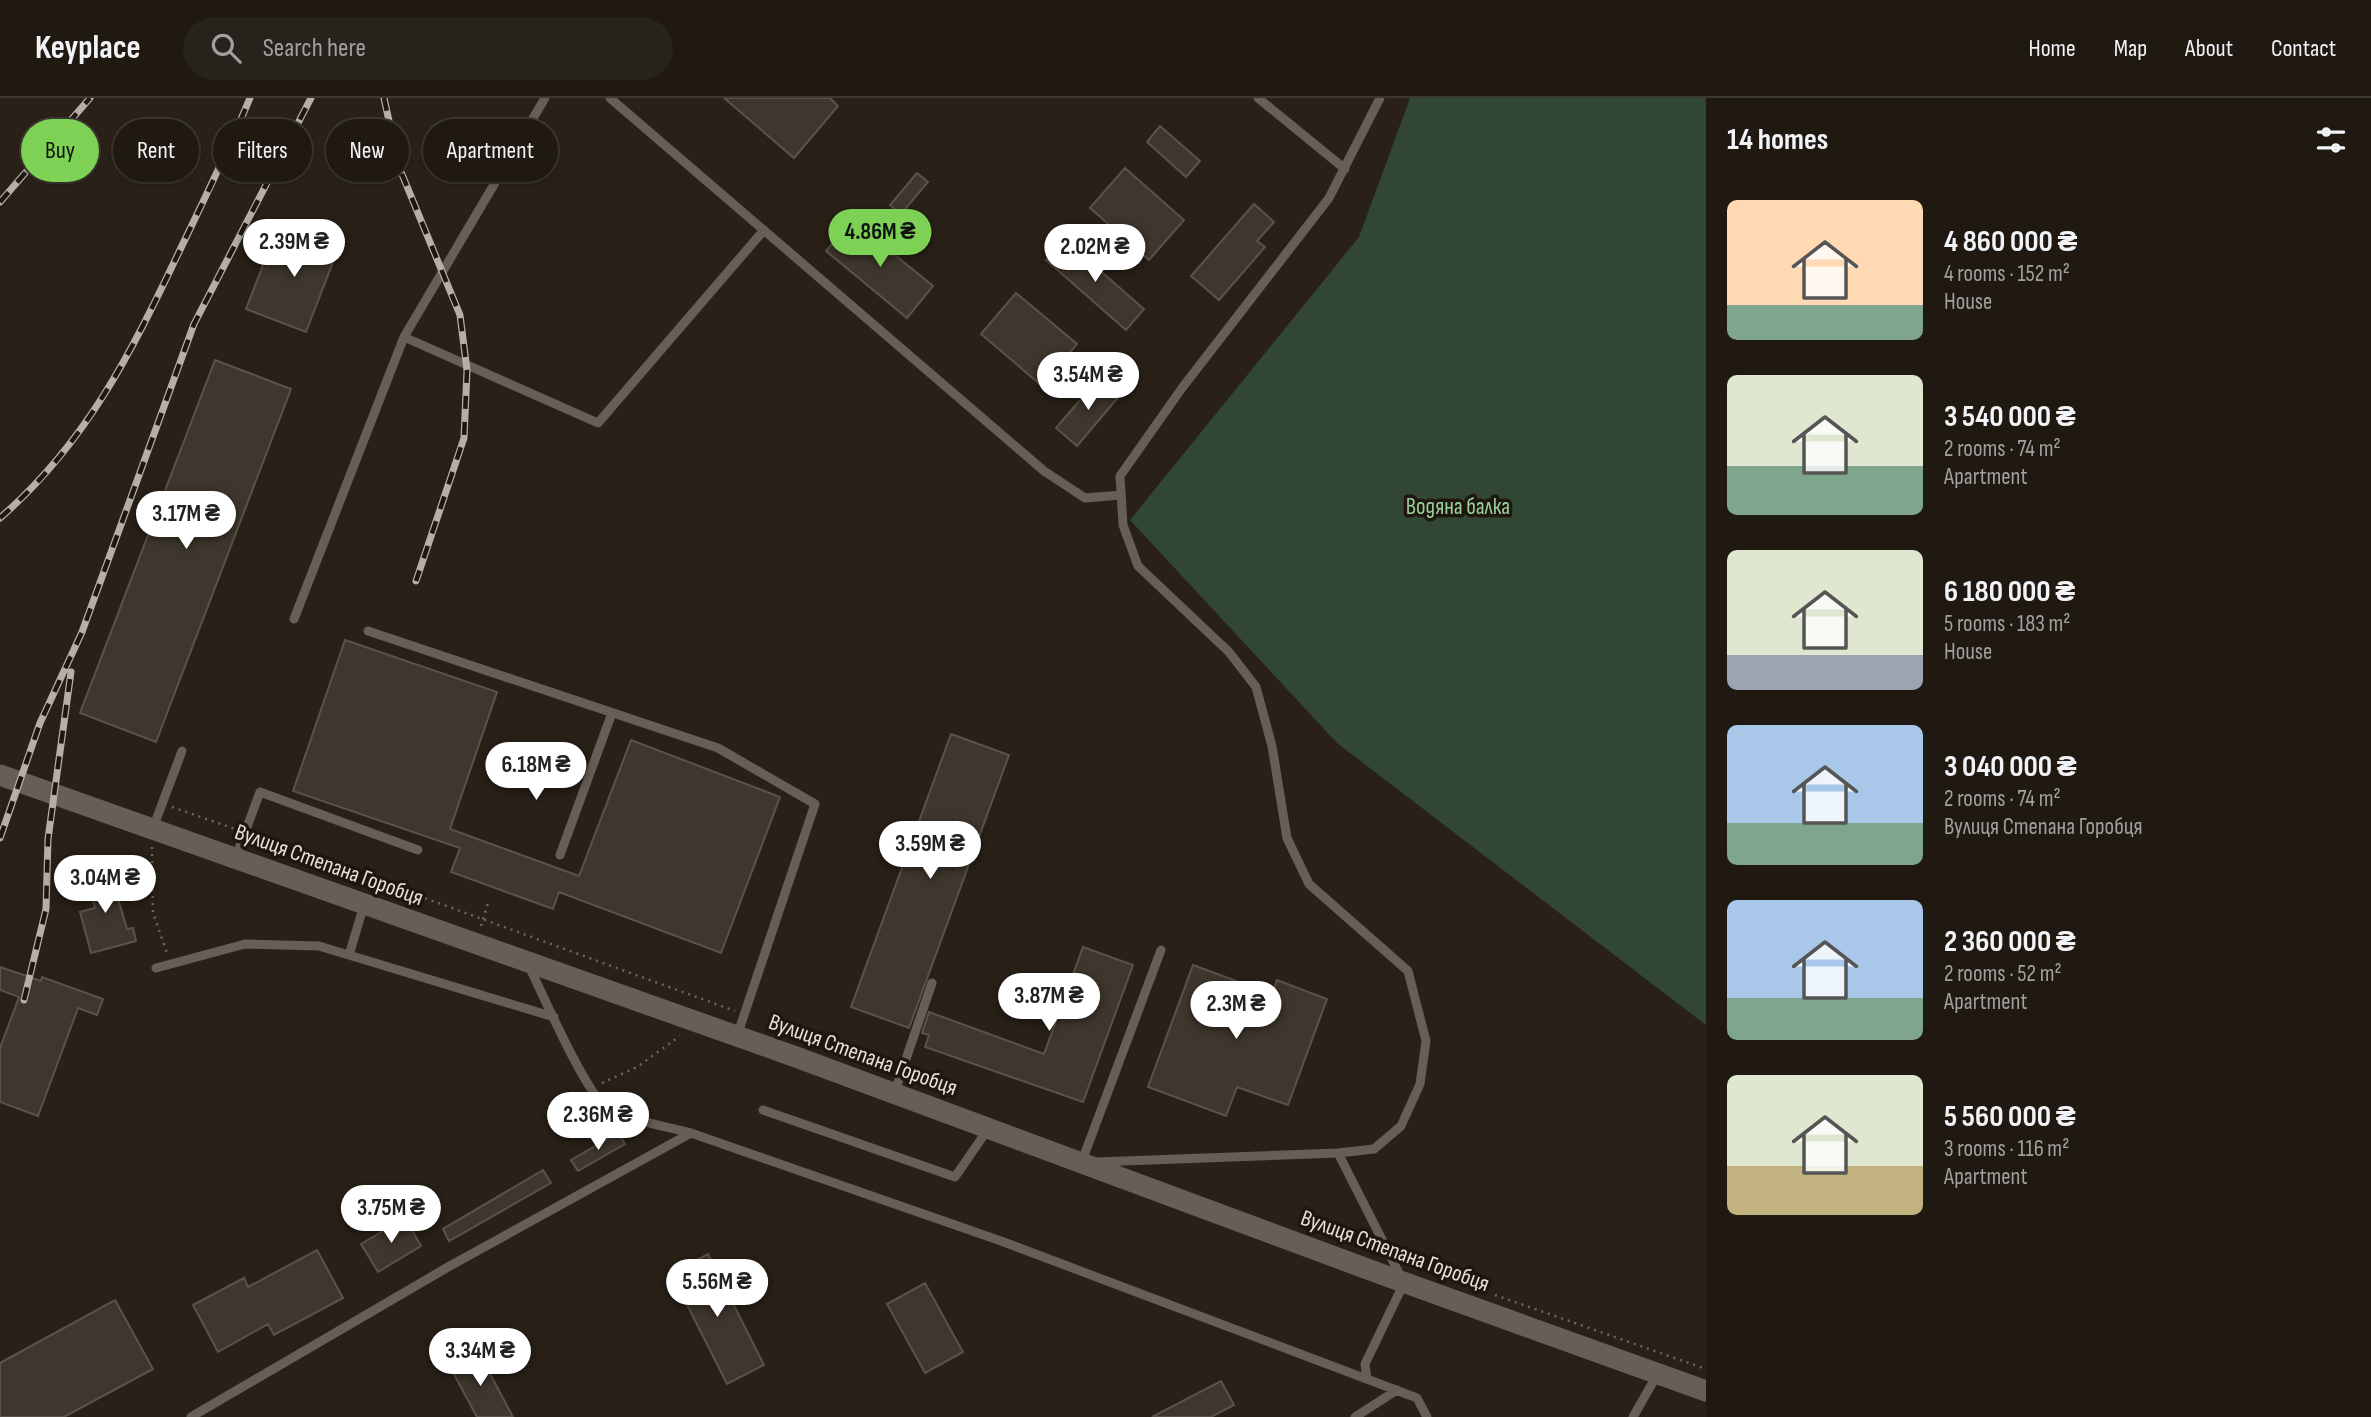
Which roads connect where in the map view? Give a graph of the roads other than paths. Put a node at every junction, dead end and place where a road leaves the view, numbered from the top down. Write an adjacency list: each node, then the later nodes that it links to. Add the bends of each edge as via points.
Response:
1 (545, 98): 7 (lane)
2 (610, 98): 6 (lane)
3 (1258, 98): 5 (lane)
4 (1380, 98): 5 (lane)
5 (1345, 169): 8 (lane, via 1329,198 1119,475)
6 (764, 230): 7 (lane, via 598,423); 8 (lane, via 1045,471 1085,498)
7 (404, 337): 9 (lane)
8 (1121, 495): 30 (lane, via 1123,525 1138,566 1229,652 1256,687 1272,746 1287,838 1309,884 1408,971 1426,1041 1420,1084 1401,1126 1374,1149)
9 (294, 619)
10 (368, 631): 11 (lane)
11 (612, 713): 16 (lane); 25 (lane, via 718,748 816,804)
12 (182, 751): 14 (lane)
13 (0, 775): 14 (main road, Вулиця Степана Горобця)
14 (152, 830): 17 (main road, Вулиця Степана Горобця)
15 (418, 850): 17 (lane, via 260,792)
16 (560, 855)
17 (235, 859): 18 (main road, Вулиця Степана Горобця)
18 (364, 905): 20 (lane); 21 (main road, Вулиця Степана Горобця)
19 (1161, 950): 31 (lane)
20 (349, 955): 22 (lane, via 319,946 245,944); 24 (lane)
21 (527, 963): 24 (lane); 25 (main road, Вулиця Степана Горобця)
22 (156, 968)
23 (932, 983): 26 (lane)
24 (554, 1017): 29 (lane, via 609,1111)
25 (737, 1036): 26 (main road, Вулиця Степана Горобця)
26 (894, 1094): 28 (main road, Вулиця Степана Горобця)
27 (763, 1110): 28 (lane, via 955,1177)
28 (988, 1129): 31 (main road, Вулиця Степана Горобця)
29 (691, 1133): 34 (lane, via 1001,1241); 37 (lane, via 448,1267)
30 (1338, 1153): 31 (lane); 32 (lane)
31 (1081, 1163): 32 (main road, Вулиця Степана Горобця)
32 (1405, 1283): 33 (main road, Вулиця Степана Горобця); 34 (lane, via 1365,1364)
33 (1658, 1373): 36 (main road, Вулиця Степана Горобця); 41 (lane)
34 (1367, 1379): 35 (lane)
35 (1397, 1390): 39 (lane); 40 (lane, via 1417,1398)
36 (1706, 1391)
37 (206, 1413): 38 (lane)
38 (191, 1417)
39 (1355, 1417)
40 (1427, 1417)
41 (1633, 1417)

